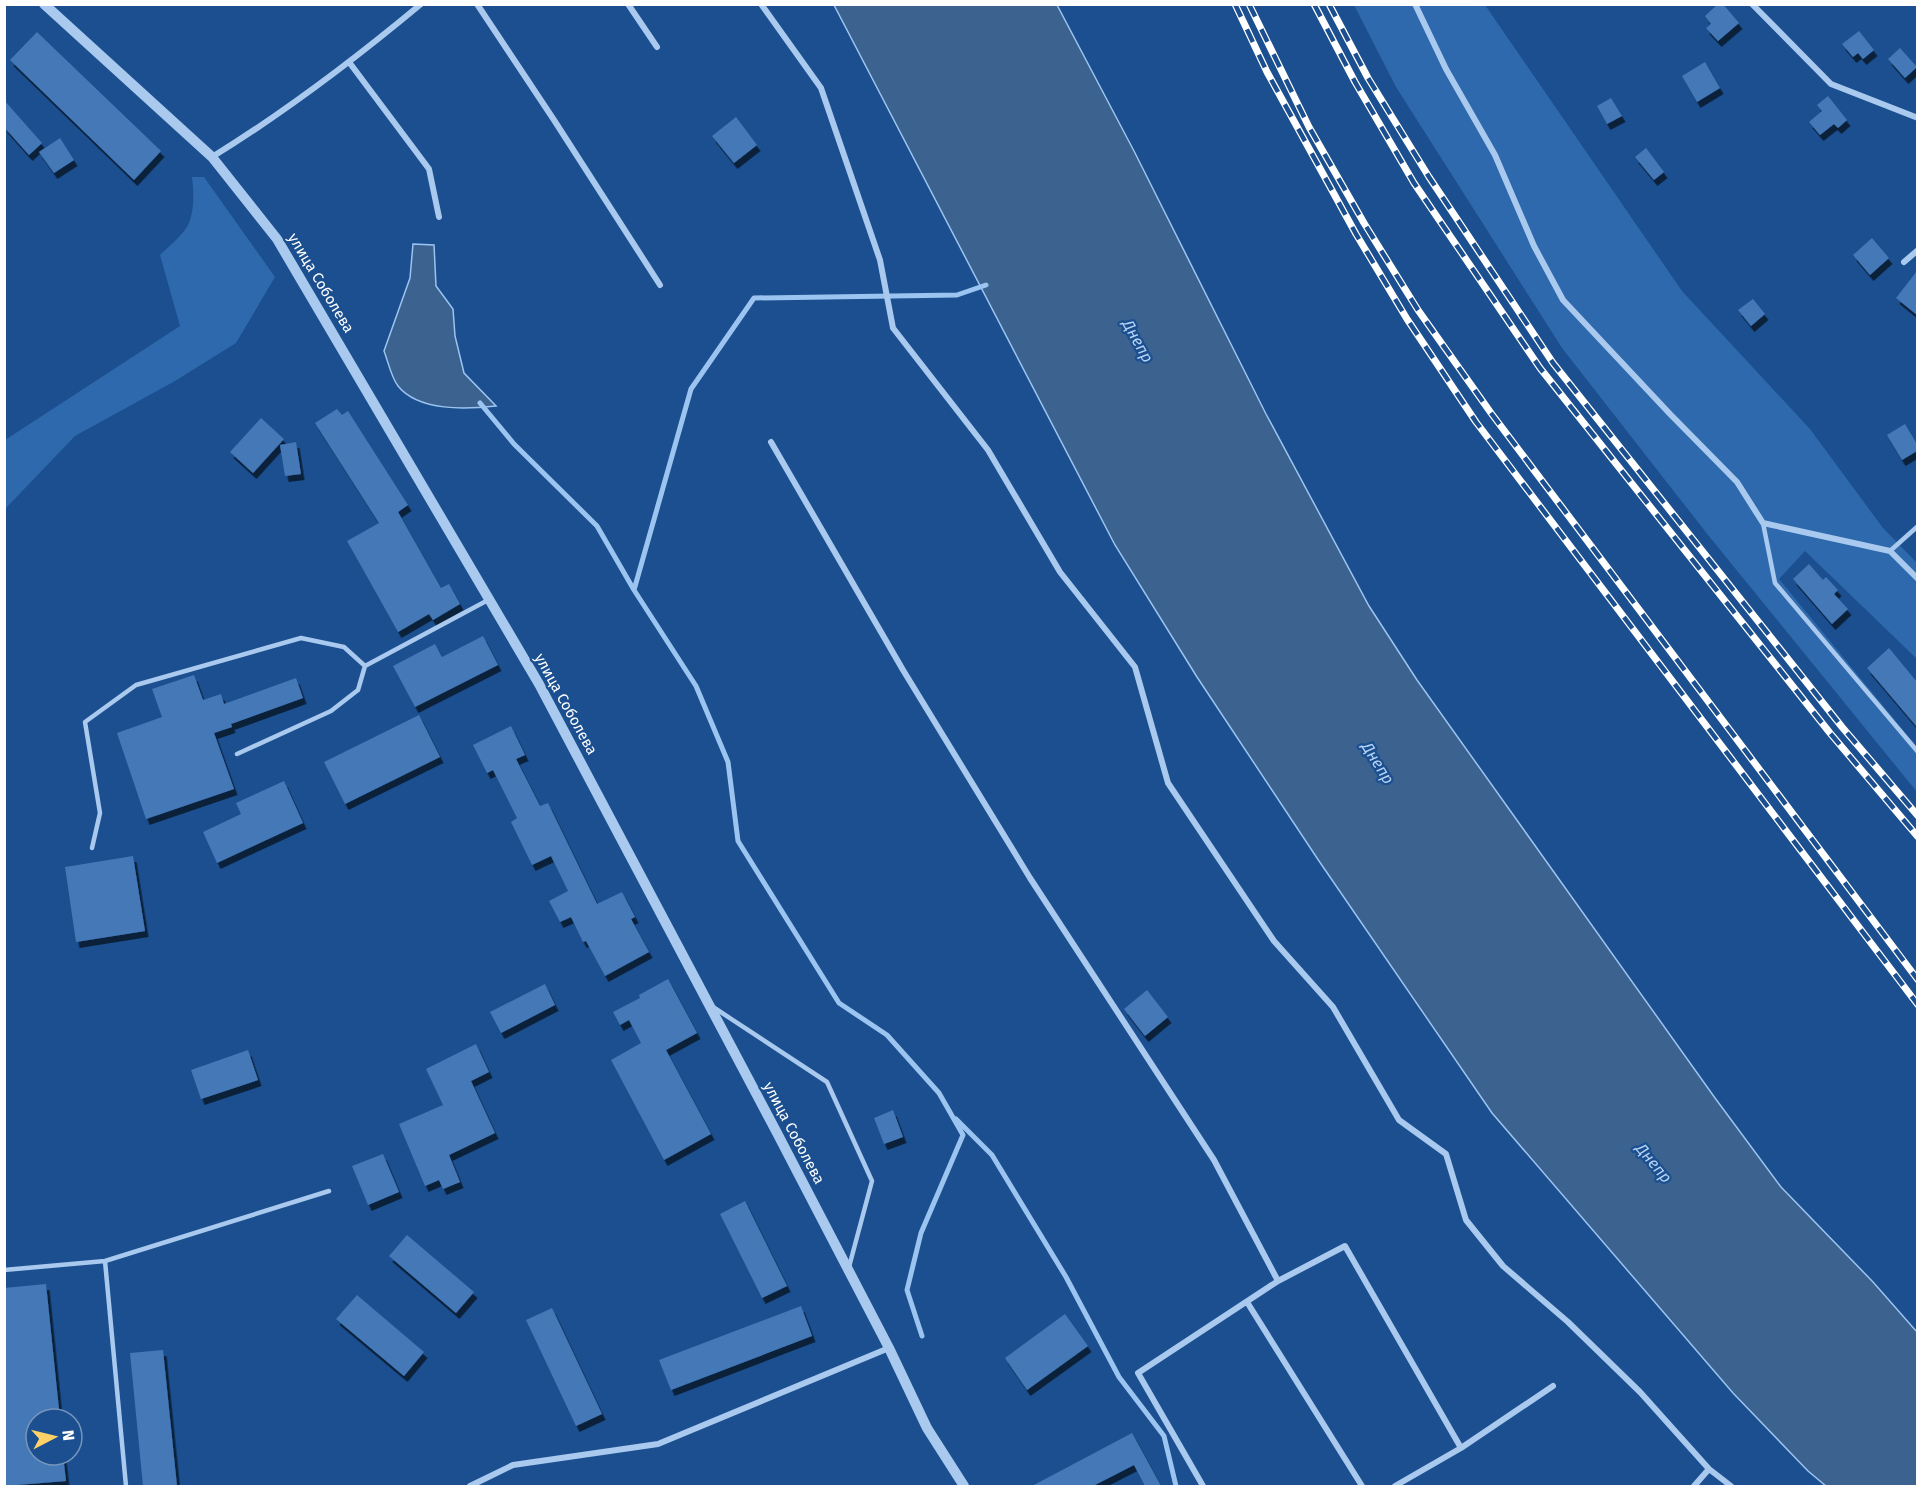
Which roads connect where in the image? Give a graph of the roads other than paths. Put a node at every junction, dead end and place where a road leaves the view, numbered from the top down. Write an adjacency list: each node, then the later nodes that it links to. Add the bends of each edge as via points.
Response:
1 (44, 4): 11 (street, улица Соболева)
2 (421, 4): 9 (street)
3 (477, 4): 15 (street)
4 (628, 4): 8 (street)
5 (761, 4): 36 (street, via 820,88 880,260 894,328 988,450 1060,572 1135,667 1168,783 1274,941 1332,1007 1399,1120 1446,1155 1467,1220 1503,1266 1640,1392)
6 (1415, 4): 17 (street, via 1446,69 1496,155 1534,246 1563,300 1737,482)
7 (1752, 4): 10 (street, via 1831,84)
8 (657, 47)
9 (349, 62): 11 (street); 12 (street, via 429,169)
10 (1917, 118)
11 (213, 157): 21 (street, улица Соболева, via 277,239)
12 (439, 217)
13 (1917, 250): 14 (street)
14 (1904, 262)
15 (660, 285)
16 (771, 442): 31 (street, via 1024,868 1214,1160)
17 (1763, 523): 19 (street); 23 (lane, via 1775,583)
18 (1917, 526): 19 (lane)
19 (1890, 551): 20 (street)
20 (1917, 579)
21 (490, 599): 22 (lane); 26 (street, улица Соболева)
22 (365, 666): 24 (lane, via 358,690 331,711); 25 (lane, via 344,647 301,638 136,685 85,722 100,813)
23 (1917, 752)
24 (237, 754)
25 (92, 848)
26 (709, 1004): 29 (street, улица Соболева); 29 (lane, via 827,1082 872,1181)
27 (328, 1191): 28 (lane)
28 (105, 1261): 30 (lane); 37 (lane)
29 (848, 1269): 33 (street, улица Соболева)
30 (4, 1270)
31 (1278, 1281): 32 (street); 35 (street, via 1345,1246)
32 (1247, 1302): 40 (street, via 1138,1373); 41 (street)
33 (889, 1347): 38 (street, via 658,1443 513,1465); 39 (street, улица Соболева, via 927,1428)
34 (1553, 1386): 35 (street)
35 (1461, 1448): 42 (street)
36 (1709, 1469): 43 (street); 44 (street)
37 (126, 1486)
38 (470, 1486)
39 (964, 1486)
40 (1203, 1486)
41 (1362, 1486)
42 (1395, 1486)
43 (1694, 1486)
44 (1731, 1486)

